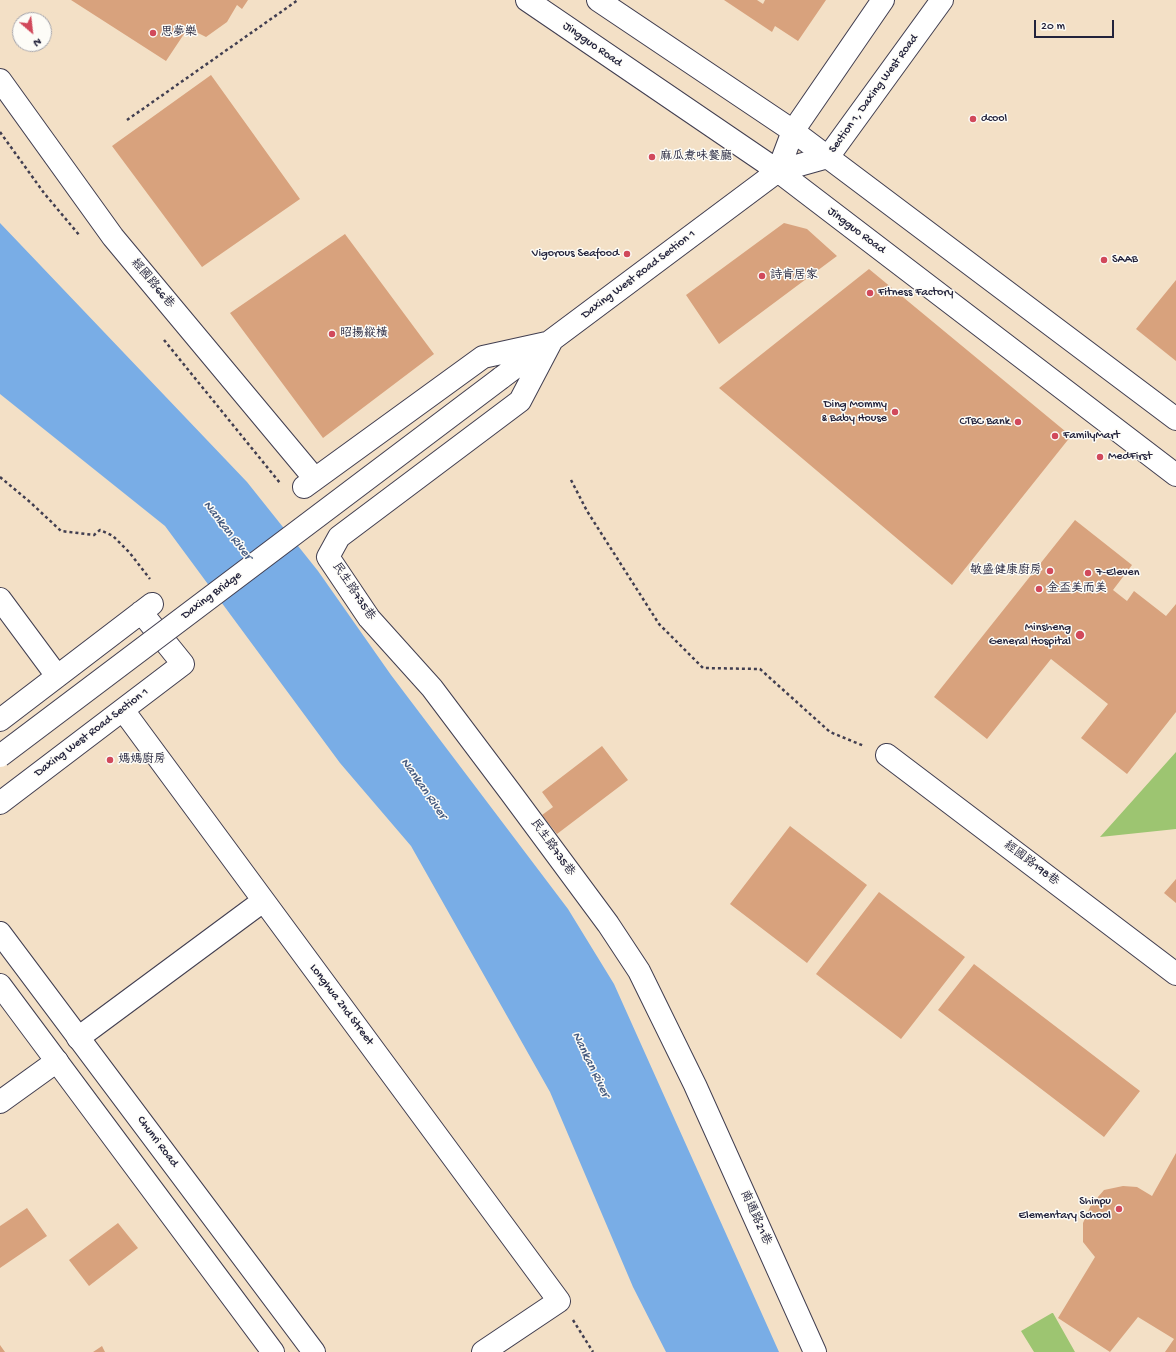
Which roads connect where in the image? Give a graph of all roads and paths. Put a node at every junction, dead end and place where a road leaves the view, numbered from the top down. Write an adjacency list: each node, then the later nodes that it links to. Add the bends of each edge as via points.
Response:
1 (298, 0): 7 (path)
2 (527, 0): 12 (street, Jingguo Road)
3 (598, 0): 8 (street)
4 (883, 0): 8 (street)
5 (942, 0): 11 (street, Section 1, Daxing West Road)
6 (0, 80): 13 (street, 經國路66巷, via 113,237 310,483 483,357)
7 (127, 120)
8 (793, 131): 11 (street); 12 (street)
9 (0, 132): 10 (path)
10 (7, 141)
11 (828, 157): 12 (street, Section 1, Daxing West Road); 15 (street)
12 (778, 171): 13 (street, Daxing West Road Section 1); 16 (street, Jingguo Road)
13 (551, 342): 14 (street, Daxing West Road Section 1); 33 (street, 民生路735巷, via 520,401 339,537 328,556 369,618 432,688 608,924 639,971)
14 (501, 378): 25 (street, Daxing Bridge, bridge)
15 (1176, 419)
16 (1176, 476)
17 (0, 477): 20 (path, via 61,531 94,535 100,530 113,536 129,552)
18 (571, 480): 24 (path, via 587,511 659,624 703,668 760,669 830,732)
19 (0, 599): 21 (street)
20 (149, 600): 21 (street); 22 (street, Daxing West Road Section 1, via 183,664)
21 (57, 676): 23 (street)
22 (123, 710): 26 (street, Daxing West Road Section 1); 27 (street, Longhua 2nd Street)
23 (0, 720)
24 (886, 755): 29 (street, 經國路198巷)
25 (0, 756)
26 (0, 803)
27 (263, 901): 31 (street); 35 (street, Longhua 2nd Street)
28 (0, 932): 31 (street, Chunri Road)
29 (1176, 974)
30 (0, 985): 32 (street)
31 (78, 1038): 37 (street, Chunri Road)
32 (57, 1061): 34 (street); 36 (street)
33 (695, 1084): 40 (street, 南通路21巷)
34 (0, 1102)
35 (559, 1301): 38 (street); 39 (path)
36 (273, 1352)
37 (314, 1352)
38 (483, 1352)
39 (593, 1352)
40 (815, 1352)

